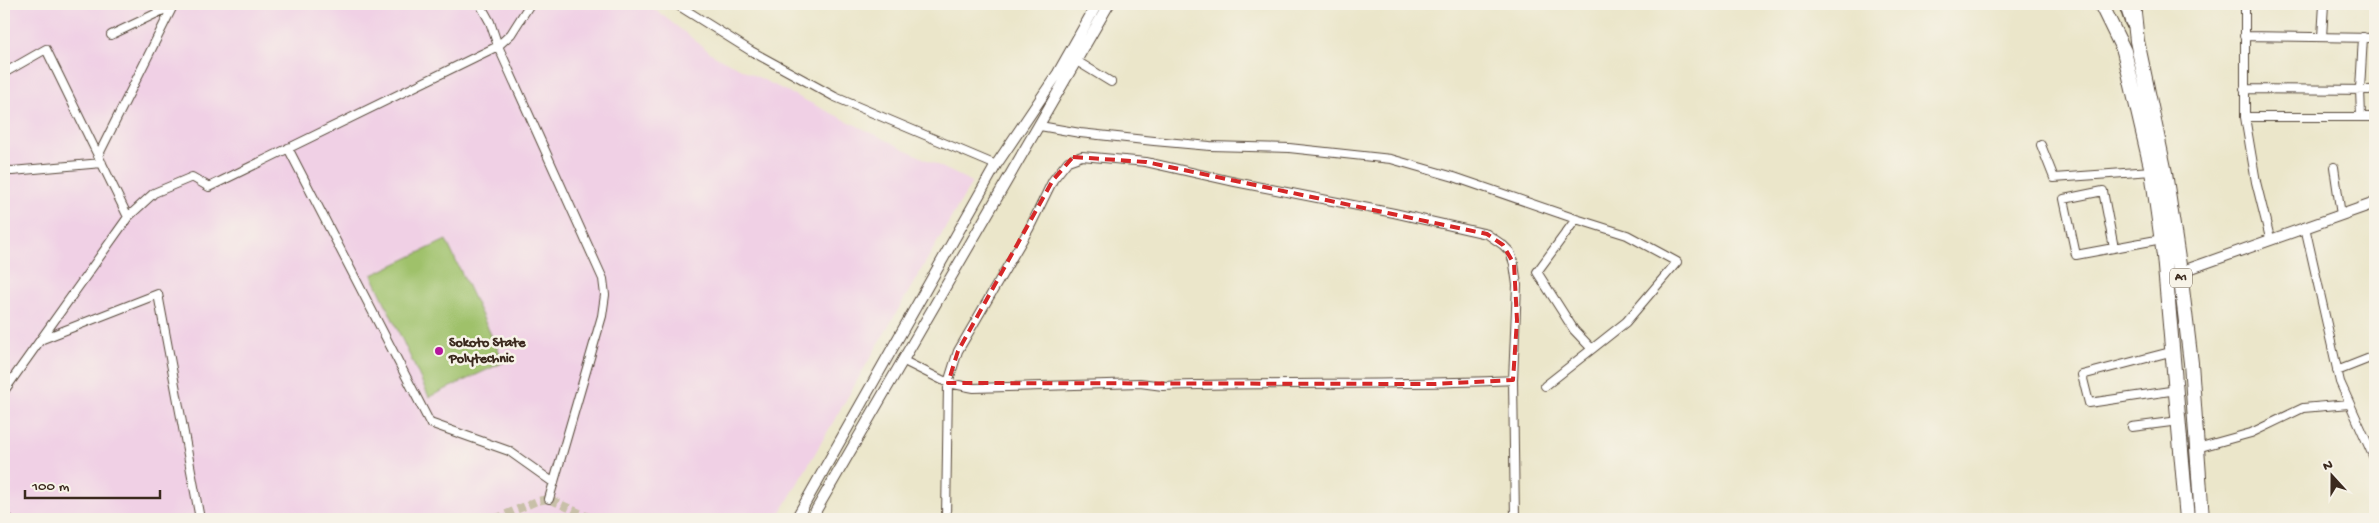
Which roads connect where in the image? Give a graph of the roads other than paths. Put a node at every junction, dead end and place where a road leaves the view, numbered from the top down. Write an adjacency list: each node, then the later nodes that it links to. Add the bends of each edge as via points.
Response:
1 (174, 4): 13 (street); 33 (street)
2 (480, 4): 19 (street)
3 (530, 4): 19 (street, via 511,34)
4 (676, 4): 35 (street, via 751,51 835,97)
5 (1097, 4): 35 (street, via 1058,73)
6 (1109, 4): 21 (street)
7 (2101, 4): 20 (highway)
8 (2106, 4): 20 (main road)
9 (2125, 4): 18 (main road)
10 (2133, 4): 18 (highway, A1)
11 (2246, 4): 14 (street)
12 (2324, 4): 15 (street)
13 (111, 34)
14 (2244, 36): 15 (street); 24 (street)
15 (2322, 37): 16 (street)
16 (2363, 38): 17 (street); 25 (street)
17 (2375, 38)
18 (2137, 41): 47 (highway, A1, via 2165,174)
19 (498, 46): 32 (street); 64 (street, via 603,280 602,316)
20 (2124, 51): 38 (highway, A1)
21 (1076, 60): 23 (street); 30 (street)
22 (4, 73): 33 (street, via 46,49)
23 (1111, 82)
24 (2244, 89): 25 (street); 27 (street)
25 (2360, 89): 26 (street); 28 (street)
26 (2375, 90)
27 (2245, 117): 28 (street); 44 (street)
28 (2361, 117): 29 (street)
29 (2375, 117)
30 (1040, 126): 42 (street, via 1154,141 1289,148 1391,159); 52 (street)
31 (2041, 145): 38 (street, via 2054,178)
32 (288, 148): 41 (street, via 209,187 192,177 154,193); 64 (street, via 430,423 509,452)
33 (98, 156): 34 (street)
34 (102, 164): 37 (street); 41 (street)
35 (996, 165): 69 (street)
36 (2334, 167): 40 (street)
37 (4, 170)
38 (2152, 171): 45 (highway, A1)
39 (2375, 203): 40 (street)
40 (2341, 215): 43 (street)
41 (128, 217): 48 (street)
42 (1576, 219): 49 (street, via 1537,272 1574,330); 49 (street, via 1627,235 1677,262 1626,322)
43 (2305, 227): 44 (street); 53 (street)
44 (2270, 238): 47 (street)
45 (2162, 239): 46 (street); 50 (highway, A1)
46 (2114, 248): 46 (street, via 2076,255 2064,200 2103,191)
47 (2180, 272): 62 (highway, A1)
48 (40, 340): 58 (street); 68 (street, via 158,294)
49 (1592, 349): 56 (street)
50 (2174, 351): 57 (highway, A1); 57 (street, via 2082,375 2089,403)
51 (2375, 356): 53 (street)
52 (904, 361): 55 (street); 70 (street)
53 (2337, 370): 59 (street)
54 (1513, 380): 55 (street, via 1434,384 1312,382 1163,386 1140,383 974,388); 55 (street, via 1517,320 1514,264 1510,252 1487,234 1146,162 1082,156 1068,160 1053,180 1029,229 958,351); 72 (street)
55 (948, 383): 71 (street)
56 (1545, 386)
57 (2177, 390): 60 (highway, A1)
58 (4, 391)
59 (2349, 404): 62 (street, via 2303,408 2251,433); 63 (street)
60 (2179, 421): 61 (street); 73 (highway, A1)
61 (2132, 427)
62 (2197, 448): 74 (highway, A1)
63 (2375, 460)
64 (554, 483): 65 (street)
65 (549, 499)
66 (4, 516): 67 (street)
67 (9, 519)
68 (200, 519)
69 (796, 519)
70 (811, 519)
71 (946, 519)
72 (1515, 519)
73 (2187, 519)
74 (2202, 519)

